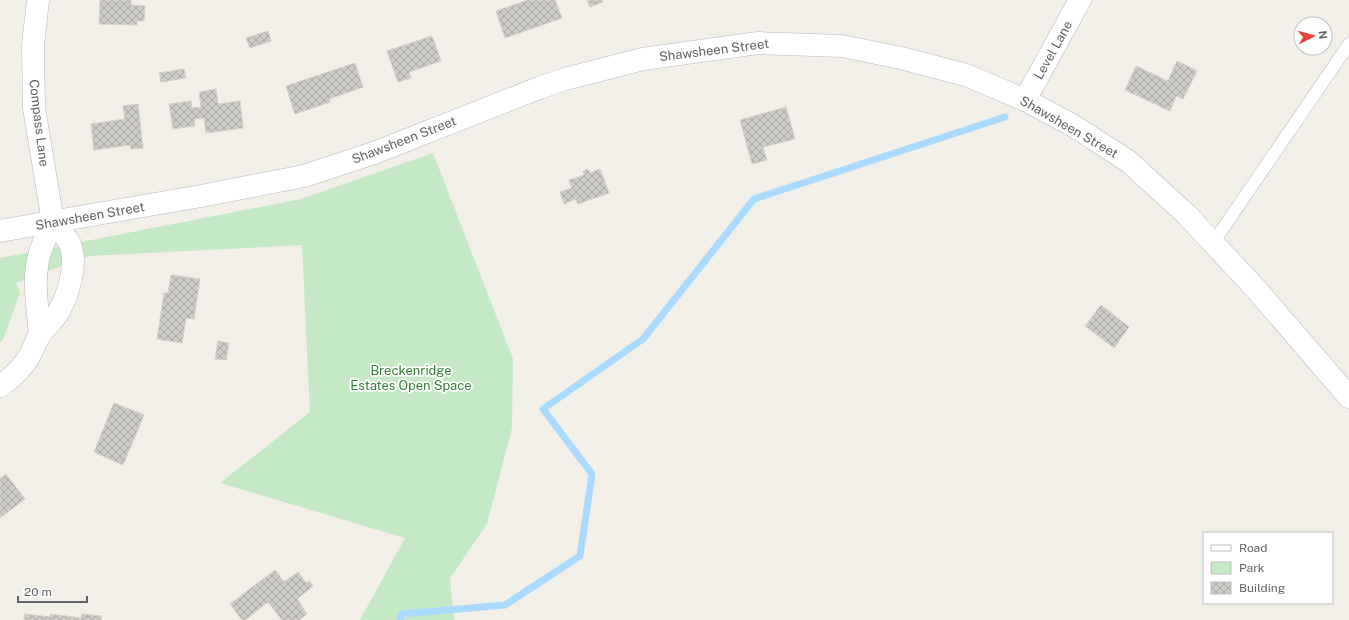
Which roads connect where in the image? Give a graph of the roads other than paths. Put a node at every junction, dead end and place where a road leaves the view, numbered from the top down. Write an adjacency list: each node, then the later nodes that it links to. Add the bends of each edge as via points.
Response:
1 (38, 0): 5 (main road, Compass Lane, via 33,45 34,101)
2 (1080, 0): 4 (main road, Level Lane)
3 (1349, 44): 7 (lane)
4 (1025, 100): 5 (main road, Shawsheen Street, via 966,75 901,58 842,46 758,43 643,59 565,79 374,153 304,176); 7 (main road, Shawsheen Street, via 1072,125 1128,161 1186,214)
5 (53, 222): 6 (main road, Shawsheen Street); 8 (main road, via 40,252 36,270); 8 (main road, via 71,245 73,266 61,307)
6 (0, 231)
7 (1213, 243): 10 (main road, Shawsheen Street)
8 (40, 335): 9 (main road, via 18,371)
9 (0, 386)
10 (1349, 397)

